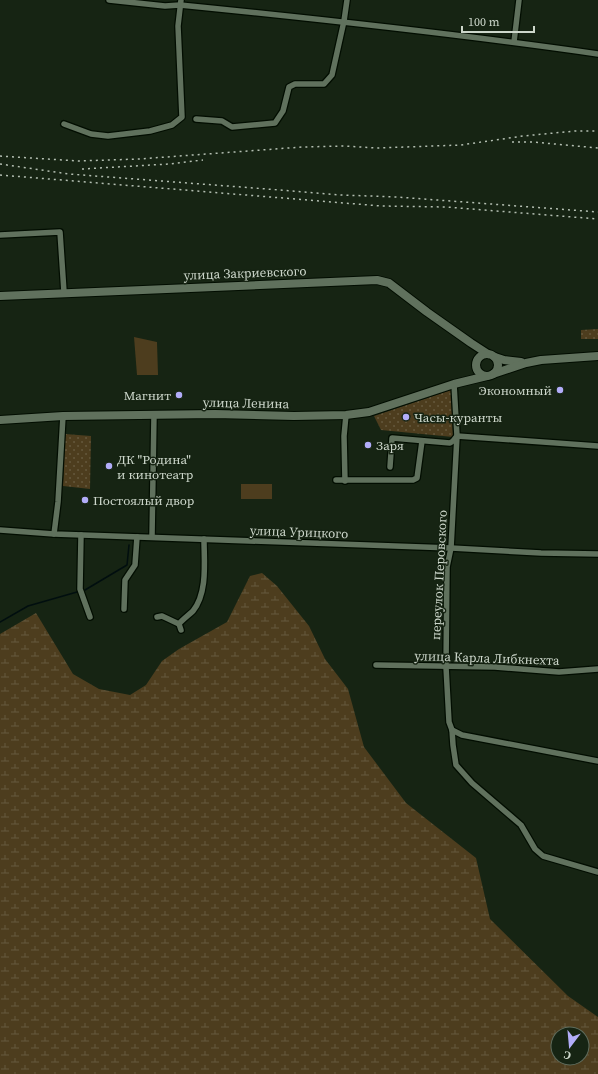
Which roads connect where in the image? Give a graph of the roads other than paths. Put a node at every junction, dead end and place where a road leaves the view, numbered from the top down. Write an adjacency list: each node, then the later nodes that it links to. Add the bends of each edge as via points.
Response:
1 (109, 0): 4 (street, via 165,6)
2 (347, 0): 5 (street)
3 (519, 0): 6 (street)
4 (180, 3): 5 (street); 9 (street, via 178,26 182,117 172,125 150,131 108,136 91,134)
5 (344, 22): 6 (street); 8 (street, via 332,75 324,84 295,84 289,87 283,111 275,123 232,127 222,121)
6 (514, 42): 7 (street)
7 (598, 54)
8 (196, 119)
9 (64, 124)
10 (0, 235): 11 (street, via 60,232)
11 (64, 292): 12 (main road, улица Закриевского); 13 (main road, улица Закриевского, via 377,280 389,283)
12 (0, 296)
13 (471, 343): 14 (main road, улица Закриевского); 17 (main road)
14 (492, 355): 16 (main road, улица Закриевского); 17 (main road, via 481,355); 18 (main road, via 498,368)
15 (598, 356): 16 (main road, улица Ленина)
16 (526, 363): 18 (main road, улица Ленина)
17 (476, 364): 18 (main road, via 477,371 483,376); 19 (main road, via 468,377)
18 (490, 375): 19 (main road, улица Ленина)
19 (454, 384): 21 (main road, улица Ленина, via 369,412); 24 (street, переулок Перовского)
20 (154, 415): 21 (main road, улица Ленина); 22 (main road, улица Ленина); 34 (street)
21 (346, 415): 29 (street)
22 (63, 416): 23 (main road, улица Ленина); 31 (street)
23 (0, 420)
24 (456, 436): 25 (street, via 450,443); 26 (street); 36 (street, переулок Перовского)
25 (422, 441): 27 (street, via 392,438); 29 (street, via 417,478 414,480)
26 (598, 446)
27 (390, 467)
28 (336, 480): 29 (street)
29 (345, 480)
30 (0, 530): 31 (street, улица Урицкого)
31 (54, 534): 32 (street, улица Урицкого)
32 (81, 535): 33 (street, улица Урицкого); 39 (street, via 80,589)
33 (137, 536): 34 (street, улица Урицкого); 38 (street, via 135,566 125,580)
34 (152, 537): 35 (street, улица Урицкого)
35 (204, 539): 36 (street, улица Урицкого); 40 (street, via 202,589 197,605 180,627 162,616)
36 (451, 548): 37 (street, улица Урицкого, via 541,554); 42 (street, переулок Перовского, via 448,567)
37 (598, 554)
38 (124, 610)
39 (90, 617)
40 (157, 617)
41 (376, 665): 42 (street, улица Карла Либкнехта)
42 (446, 667): 43 (street, улица Карла Либкнехта, via 496,667 559,672); 44 (street, переулок Перовского, via 449,722)
43 (598, 669)
44 (452, 730): 45 (street, via 462,735); 46 (street, переулок Перовского, via 456,765 472,783 522,825 535,849 543,856)
45 (598, 761)
46 (598, 872)

